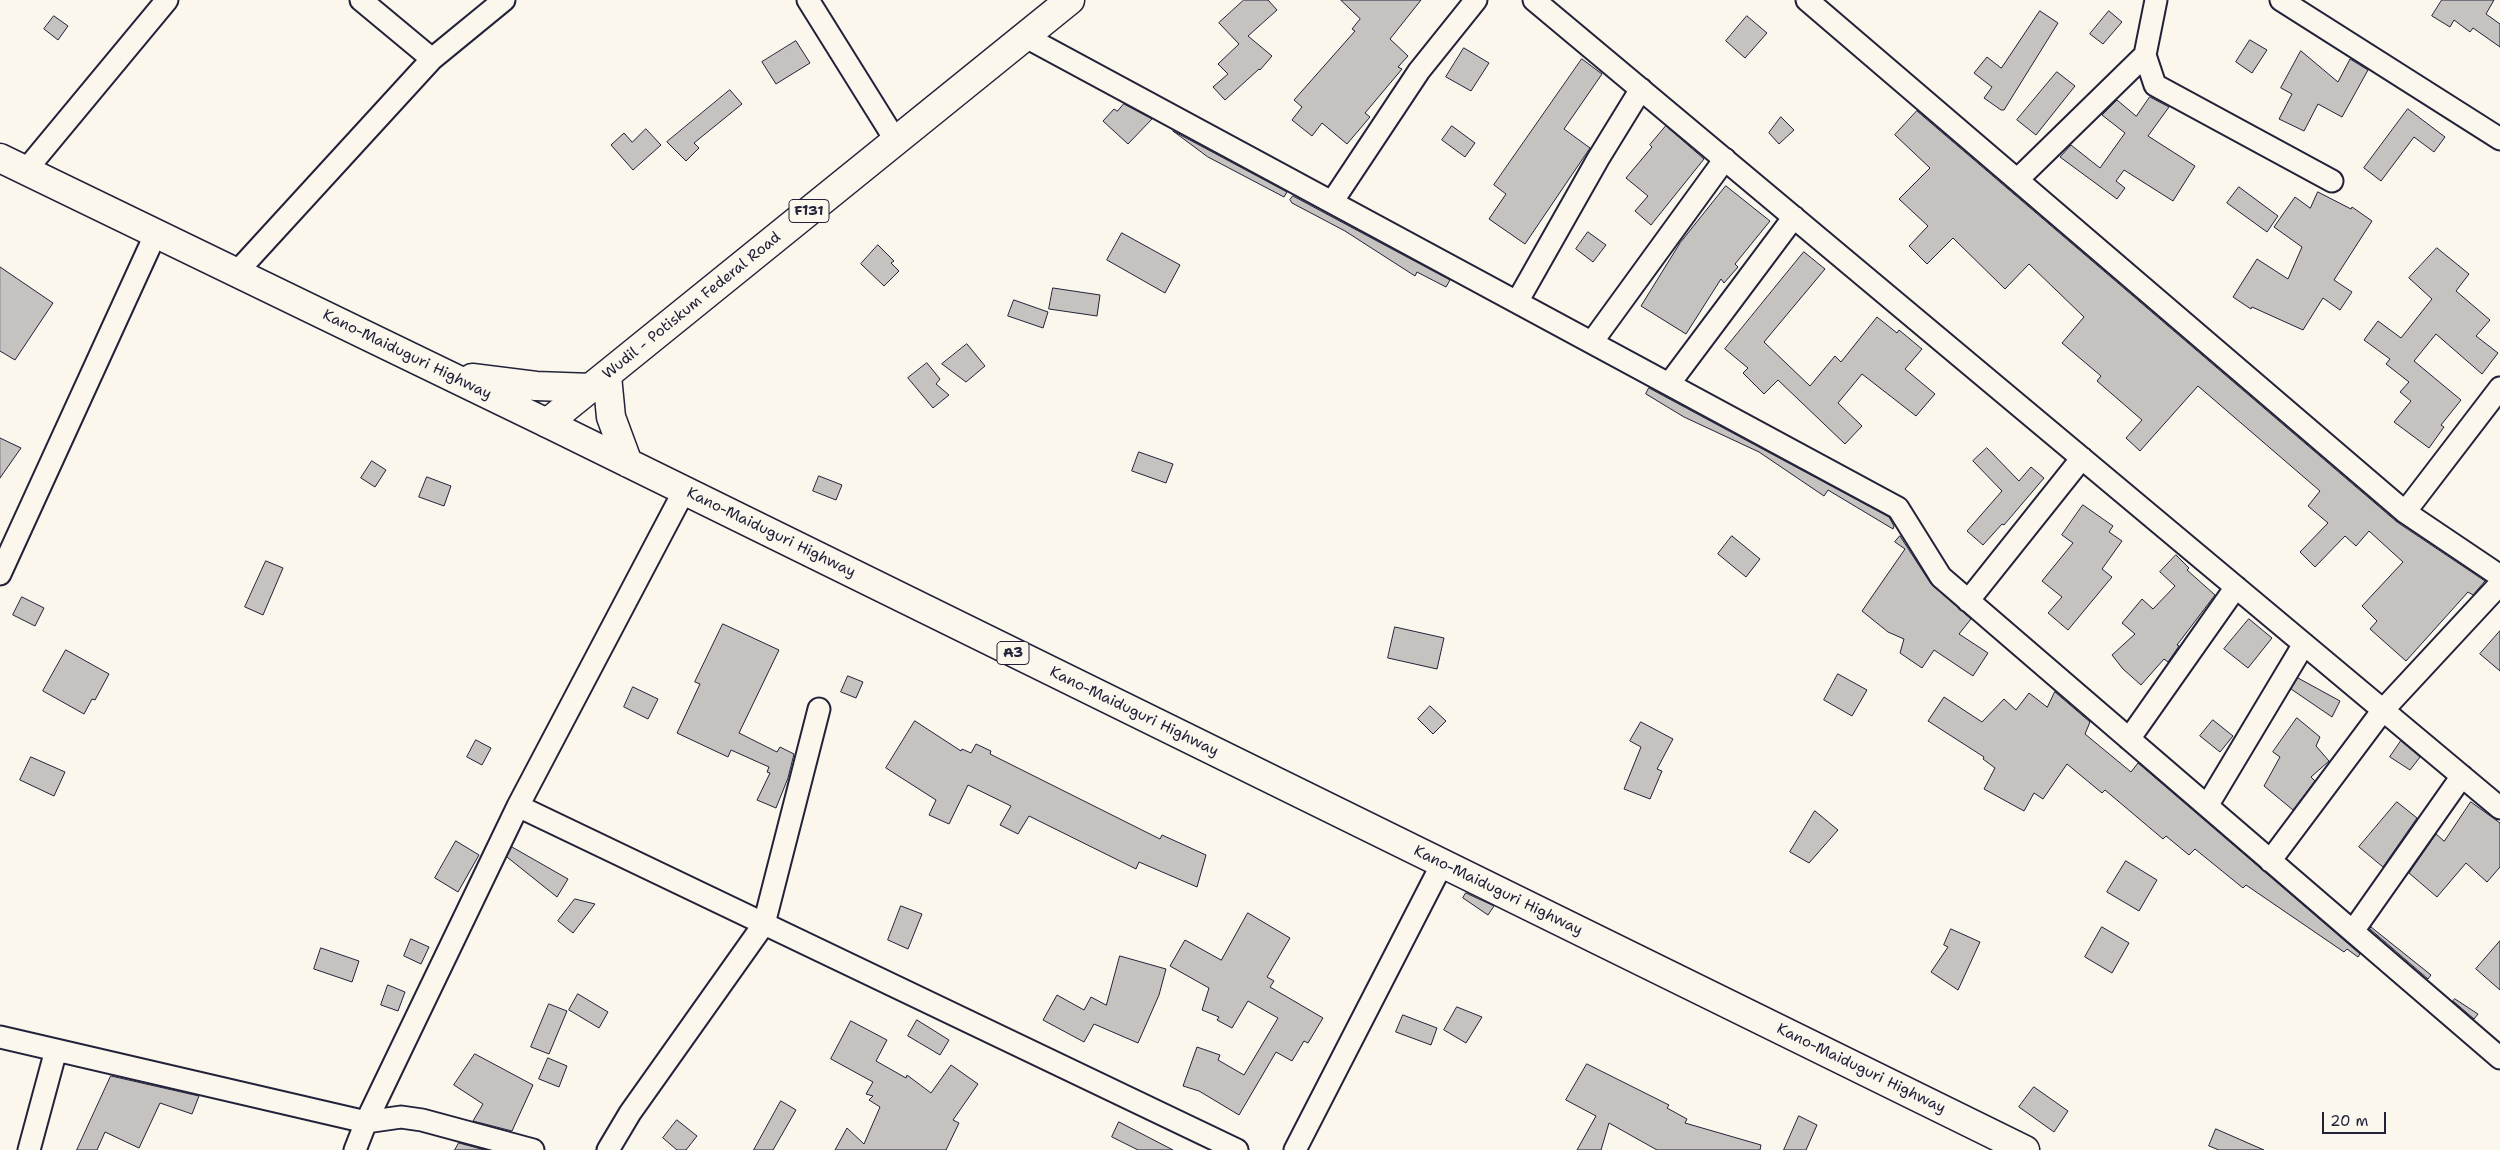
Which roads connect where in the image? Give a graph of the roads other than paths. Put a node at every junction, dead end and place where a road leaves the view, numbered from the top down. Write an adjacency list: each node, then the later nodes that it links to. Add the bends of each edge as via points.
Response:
1 (167, 0): 18 (street)
2 (361, 0): 13 (street)
3 (504, 0): 13 (street)
4 (808, 0): 16 (street)
5 (1070, 0): 11 (main road, Wudil - Potiskum Federal Road / F131)
6 (1476, 0): 21 (street, via 1419,71)
7 (1534, 0): 14 (street)
8 (1808, 0): 19 (street)
9 (2156, 0): 12 (street)
10 (2281, 0): 15 (street)
11 (1026, 37): 16 (main road, Wudil - Potiskum Federal Road / F131); 21 (street)
12 (2145, 55): 19 (street); 20 (street, via 2155,85)
13 (432, 58): 24 (street)
14 (1640, 89): 17 (street); 25 (street)
15 (2500, 139)
16 (896, 141): 28 (main road, Wudil - Potiskum Federal Road / F131)
17 (1724, 159): 22 (street); 26 (street)
18 (8, 164): 23 (main road, Kano-Maiduguri Highway / A3)
19 (2017, 180): 35 (street)
20 (2332, 181)
21 (1332, 202): 25 (street)
22 (1794, 217): 29 (street); 32 (street)
23 (156, 233): 24 (main road, Kano-Maiduguri Highway / A3); 36 (street)
24 (236, 273): 27 (main road, Kano-Maiduguri Highway / A3)
25 (1517, 302): 26 (street)
26 (1592, 342): 29 (street)
27 (446, 374): 28 (main road, via 536,386); 31 (main road, Kano-Maiduguri Highway / A3)
28 (599, 382): 31 (main road, Wudil - Potiskum Federal Road / F131); 33 (main road)
29 (1668, 384): 40 (street, via 1898,508 1941,577)
30 (2500, 388): 35 (street)
31 (547, 423): 33 (main road, Kano-Maiduguri Highway / A3)
32 (2082, 458): 39 (street); 40 (street)
33 (628, 463): 34 (main road, Kano-Maiduguri Highway / A3)
34 (684, 491): 46 (street); 50 (main road, Kano-Maiduguri Highway / A3)
35 (2405, 512): 37 (street)
36 (0, 574)
37 (2500, 576)
38 (2500, 584): 43 (street)
39 (2236, 587): 41 (street); 44 (street)
40 (1968, 601): 44 (street)
41 (2304, 644): 43 (street); 47 (street)
42 (819, 710): 51 (street)
43 (2383, 710): 45 (street); 49 (street)
44 (2129, 739): 47 (street)
45 (2462, 776): 48 (street); 52 (street)
46 (518, 806): 51 (street); 56 (street)
47 (2207, 806): 49 (street)
48 (2500, 808)
49 (2270, 861): 52 (street)
50 (1442, 864): 62 (street); 63 (main road, Kano-Maiduguri Highway / A3)
51 (764, 924): 60 (street, via 630,1113); 61 (street)
52 (2353, 931): 55 (street)
53 (0, 1037): 54 (street)
54 (56, 1050): 56 (street); 57 (street)
55 (2498, 1052)
56 (366, 1122): 58 (street); 59 (street, via 400,1117 422,1120)
57 (28, 1150)
58 (355, 1150)
59 (533, 1150)
60 (608, 1150)
61 (1237, 1150)
62 (1295, 1150)
63 (2025, 1150)

